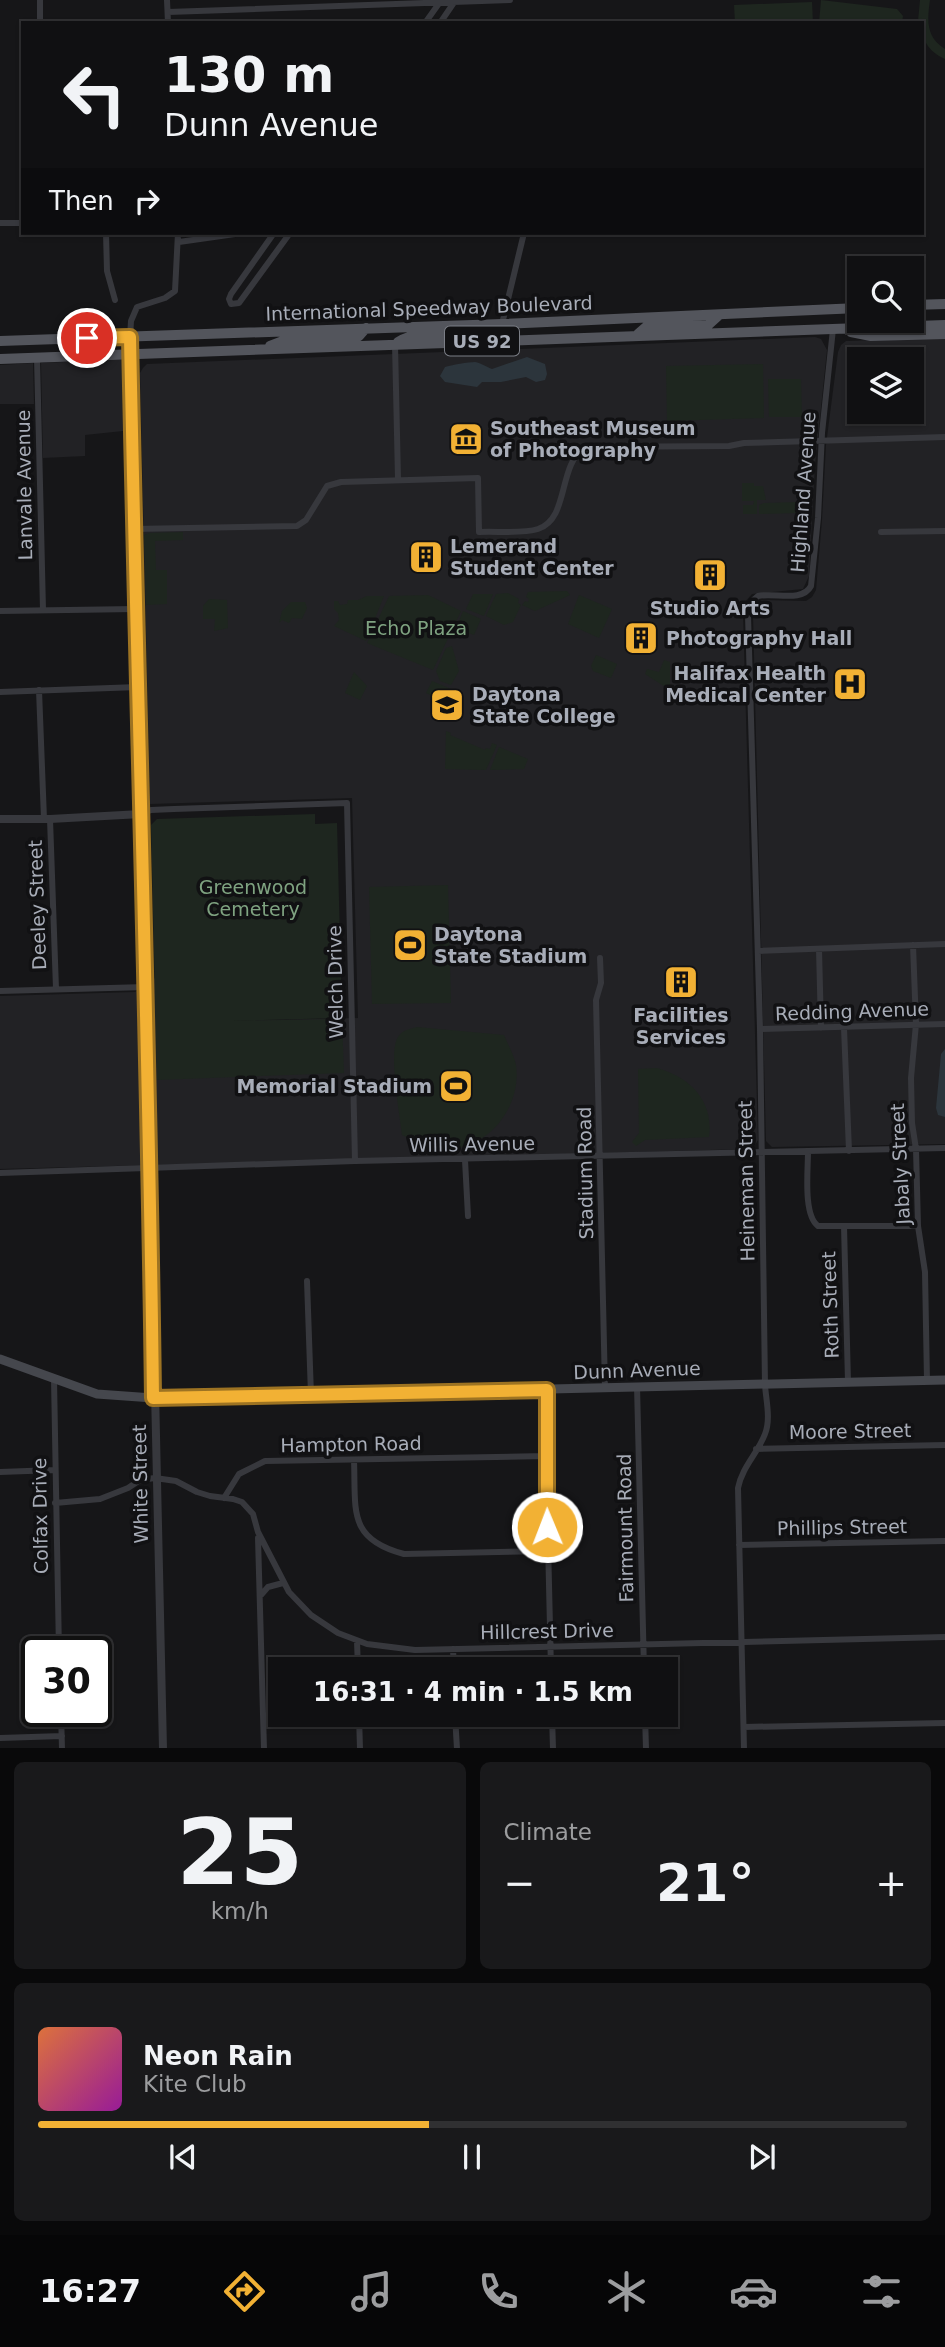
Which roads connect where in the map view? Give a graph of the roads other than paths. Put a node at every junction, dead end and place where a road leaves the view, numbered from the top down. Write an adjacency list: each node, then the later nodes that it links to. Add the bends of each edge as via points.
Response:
1 (40, 0): 7 (street)
2 (167, 0): 6 (street)
3 (510, 0): 5 (street)
4 (440, 1): 5 (street); 6 (street); 9 (street)
5 (455, 1): 10 (street)
6 (168, 12): 8 (street)
7 (40, 21)
8 (168, 21)
9 (426, 21)
10 (441, 21)
11 (0, 223): 12 (street)
12 (21, 223)
13 (106, 235): 20 (street, via 107,271)
14 (178, 235): 19 (street)
15 (228, 235): 19 (street)
16 (273, 235): 17 (street, via 231,293 231,304 239,303)
17 (289, 235)
18 (524, 235): 25 (street)
19 (179, 242): 31 (street, via 175,291 137,307)
20 (115, 300)
21 (945, 304): 22 (main road)
22 (924, 305)
23 (847, 309): 24 (main road, International Speedway Boulevard / US 92)
24 (719, 315): 25 (main road, International Speedway Boulevard / US 92); 30 (main road, via 708,325 646,327)
25 (502, 324): 27 (main road, International Speedway Boulevard / US 92); 33 (main road, via 489,331 410,335)
26 (945, 325): 28 (main road, International Speedway Boulevard / US 92)
27 (366, 328): 31 (main road, International Speedway Boulevard / US 92); 34 (main road, via 354,338 283,341)
28 (834, 329): 29 (main road, via 871,336); 30 (main road, International Speedway Boulevard / US 92); 39 (street, Highland Avenue)
29 (945, 334)
30 (637, 335): 33 (main road, International Speedway Boulevard / US 92)
31 (130, 337): 32 (main road, International Speedway Boulevard / US 92); 35 (street, White Street)
32 (0, 341)
33 (395, 344): 34 (main road, International Speedway Boulevard / US 92); 40 (street)
34 (263, 349): 35 (main road, International Speedway Boulevard / US 92)
35 (131, 355): 36 (main road, International Speedway Boulevard / US 92); 41 (street, White Street)
36 (37, 358): 37 (main road, International Speedway Boulevard / US 92); 46 (street, Lanvale Avenue)
37 (0, 359)
38 (944, 437): 39 (street)
39 (821, 440): 40 (street, via 585,447 571,462 550,522 531,531 479,532 478,478); 44 (street, Highland Avenue, via 811,586 801,595 758,596)
40 (398, 479): 41 (street, via 327,486 306,520 297,526)
41 (133, 529): 45 (street, White Street)
42 (945, 531): 43 (street)
43 (881, 532)
44 (750, 606): 57 (street, Heineman Street)
45 (135, 609): 46 (street); 48 (street, White Street)
46 (43, 610): 47 (street)
47 (0, 611)
48 (138, 687): 49 (street); 51 (street, White Street)
49 (39, 691): 50 (street); 53 (street, Deeley Street)
50 (0, 692)
51 (141, 814): 53 (street); 59 (street, White Street); 74 (street, Welch Drive, via 174,808 348,803)
52 (0, 819): 53 (street)
53 (47, 819): 60 (street, Deeley Street)
54 (945, 944): 55 (street)
55 (913, 945): 56 (street); 62 (street, Jabaly Street)
56 (819, 949): 57 (street); 64 (street)
57 (758, 951): 66 (street, Heineman Street)
58 (600, 958): 72 (street, Stadium Road, via 596,1000)
59 (146, 987): 60 (street); 75 (street, White Street)
60 (56, 989): 61 (street)
61 (0, 990)
62 (916, 1024): 63 (street, Redding Avenue); 65 (street, Redding Avenue); 68 (street, Jabaly Street, via 911,1078)
63 (945, 1024)
64 (821, 1028): 65 (street, Redding Avenue); 66 (street, Redding Avenue)
65 (844, 1028): 70 (street)
66 (760, 1029): 69 (street, Heineman Street)
67 (945, 1148): 68 (street, Willis Avenue)
68 (916, 1149): 70 (street, Willis Avenue); 79 (street, Jabaly Street)
69 (762, 1151): 71 (street, Willis Avenue); 72 (street, Willis Avenue); 86 (street, Heineman Street)
70 (849, 1151): 71 (street, Willis Avenue)
71 (808, 1152): 78 (street, via 810,1216 818,1226)
72 (601, 1157): 73 (street, Willis Avenue); 88 (street, Stadium Road)
73 (465, 1160): 74 (street, Willis Avenue); 77 (street)
74 (355, 1161): 75 (street, Willis Avenue)
75 (150, 1168): 76 (street, Willis Avenue); 91 (street, White Street)
76 (0, 1173)
77 (468, 1216)
78 (844, 1226): 79 (street); 85 (street, Roth Street)
79 (918, 1226): 84 (street, Jabaly Street, via 925,1272)
80 (307, 1281): 90 (street)
81 (0, 1359): 82 (main road, Dunn Avenue)
82 (54, 1379): 91 (main road, Dunn Avenue, via 97,1394); 96 (street, Colfax Drive)
83 (945, 1380): 84 (main road, Dunn Avenue)
84 (928, 1381): 85 (main road, Dunn Avenue)
85 (848, 1382): 86 (main road, Dunn Avenue)
86 (765, 1385): 87 (main road, Dunn Avenue); 93 (street, Heineman Street, via 768,1415 765,1434)
87 (637, 1387): 88 (main road, Dunn Avenue); 111 (street, Fairmount Road)
88 (605, 1388): 89 (main road, Dunn Avenue)
89 (547, 1390): 90 (main road, Dunn Avenue); 94 (street)
90 (311, 1395): 91 (main road, Dunn Avenue)
91 (153, 1398): 98 (street, White Street)
92 (945, 1446): 93 (street, Moore Street)
93 (756, 1448): 103 (street, Heineman Street, via 738,1488)
94 (546, 1455): 95 (street, Hampton Road); 104 (street)
95 (354, 1460): 99 (street, Hampton Road, via 265,1461 239,1474); 104 (street, via 356,1516 373,1543 404,1555)
96 (55, 1470): 97 (street); 100 (street, Colfax Drive)
97 (0, 1472)
98 (155, 1478): 99 (street); 100 (street, via 100,1499); 128 (street, White Street)
99 (224, 1498): 101 (street, Hillcrest Drive, via 242,1502)
100 (55, 1503): 107 (street, Colfax Drive)
101 (258, 1532): 105 (street, Hillcrest Drive); 106 (street)
102 (945, 1541): 103 (street, Phillips Street)
103 (739, 1545): 110 (street, Heineman Street)
104 (548, 1551): 112 (street)
105 (283, 1583): 106 (street, via 268,1587); 109 (street, Hillcrest Drive, via 311,1615)
106 (260, 1597): 129 (street)
107 (59, 1636)
108 (945, 1637): 110 (street, Hillcrest Drive)
109 (358, 1641): 113 (street, Hillcrest Drive, via 391,1649); 114 (street)
110 (741, 1642): 111 (street, Hillcrest Drive); 124 (street, Heineman Street)
111 (643, 1644): 112 (street, Hillcrest Drive); 117 (street, Fairmount Road)
112 (550, 1647): 113 (street, Hillcrest Drive); 116 (street)
113 (453, 1649): 115 (street)
114 (358, 1657)
115 (453, 1657)
116 (550, 1657)
117 (644, 1657)
118 (945, 1723): 124 (street)
119 (62, 1727): 125 (street)
120 (359, 1727): 130 (street)
121 (456, 1727): 131 (street)
122 (552, 1727): 132 (street)
123 (645, 1727): 133 (street)
124 (744, 1727): 134 (street, Heineman Street)
125 (62, 1737): 126 (street); 127 (street)
126 (0, 1738)
127 (62, 1748)
128 (163, 1748)
129 (264, 1748)
130 (360, 1748)
131 (457, 1748)
132 (553, 1748)
133 (646, 1748)
134 (744, 1748)

